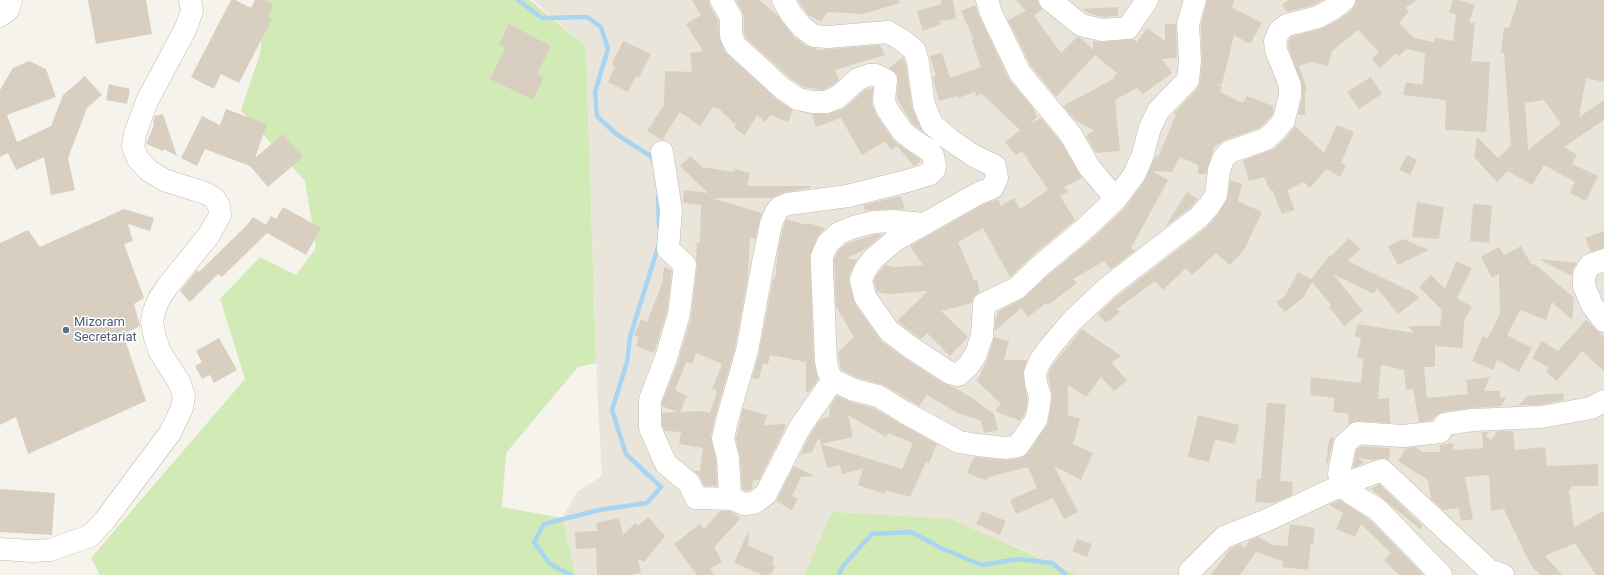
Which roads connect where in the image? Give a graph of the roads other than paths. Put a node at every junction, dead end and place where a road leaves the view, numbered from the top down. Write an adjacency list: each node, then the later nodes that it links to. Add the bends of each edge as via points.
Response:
1 (11, 0): 10 (street, via 8,10)
2 (190, 0): 20 (street, via 192,11 185,30 147,101 133,146 138,159 148,170 164,180 205,193 214,198 219,206 220,215 209,235 167,287 154,311 152,322 155,338 160,352 179,382 184,396 182,408 170,433 105,520 90,536 50,550)
3 (721, 0): 19 (street, via 731,17 731,36 736,46 798,100 826,102 838,97 858,79 869,75 886,80 884,101 889,113 903,132 930,151 935,166 930,174 907,181 848,196 783,205 776,212 762,263 747,351 723,439 728,458 730,495)
4 (783, 0): 13 (street, via 802,27 814,36 888,32 902,40 915,51 924,105 932,124 974,156 995,166 998,178 992,188)
5 (987, 0): 12 (street, via 1020,73 1071,135 1089,167)
6 (1050, 0): 7 (street, via 1081,24 1102,30 1128,28)
7 (1147, 0)
8 (1195, 0): 12 (street, via 1188,24 1188,80 1158,111 1134,175)
9 (1344, 0): 16 (street, via 1318,17 1288,25 1279,32 1275,41 1276,50 1290,90 1284,120 1266,139 1229,152 1219,170 1216,195 1199,217 1107,288 1072,321 1050,347 1035,373 1040,396 1036,420 1018,446 1006,448 959,442 878,396 854,390)
10 (0, 16)
11 (662, 152): 19 (street, via 671,210 668,249 685,265 679,314 650,400 650,428 666,464 689,483 696,498)
12 (1116, 199): 13 (street, via 1018,288 984,304 982,336 976,354 969,365 958,374 950,373 889,331 870,306 863,289 861,280 873,259 894,241)
13 (923, 224): 16 (street, via 874,222 839,233 828,242 822,256 822,267 826,361)
14 (1604, 260): 15 (street, via 1590,265 1584,275 1584,286 1592,305)
15 (1604, 321)
16 (833, 380): 19 (street, via 800,427 766,494 754,503 744,504)
17 (1604, 401): 18 (street, via 1591,408 1542,416 1445,424 1440,432 1403,436 1357,433 1345,444 1339,474)
18 (1342, 485): 21 (street, via 1224,537); 22 (street, via 1377,509); 23 (street, via 1382,470 1489,570)
19 (734, 499)
20 (0, 549)
21 (1190, 571)
22 (1441, 575)
23 (1503, 575)

